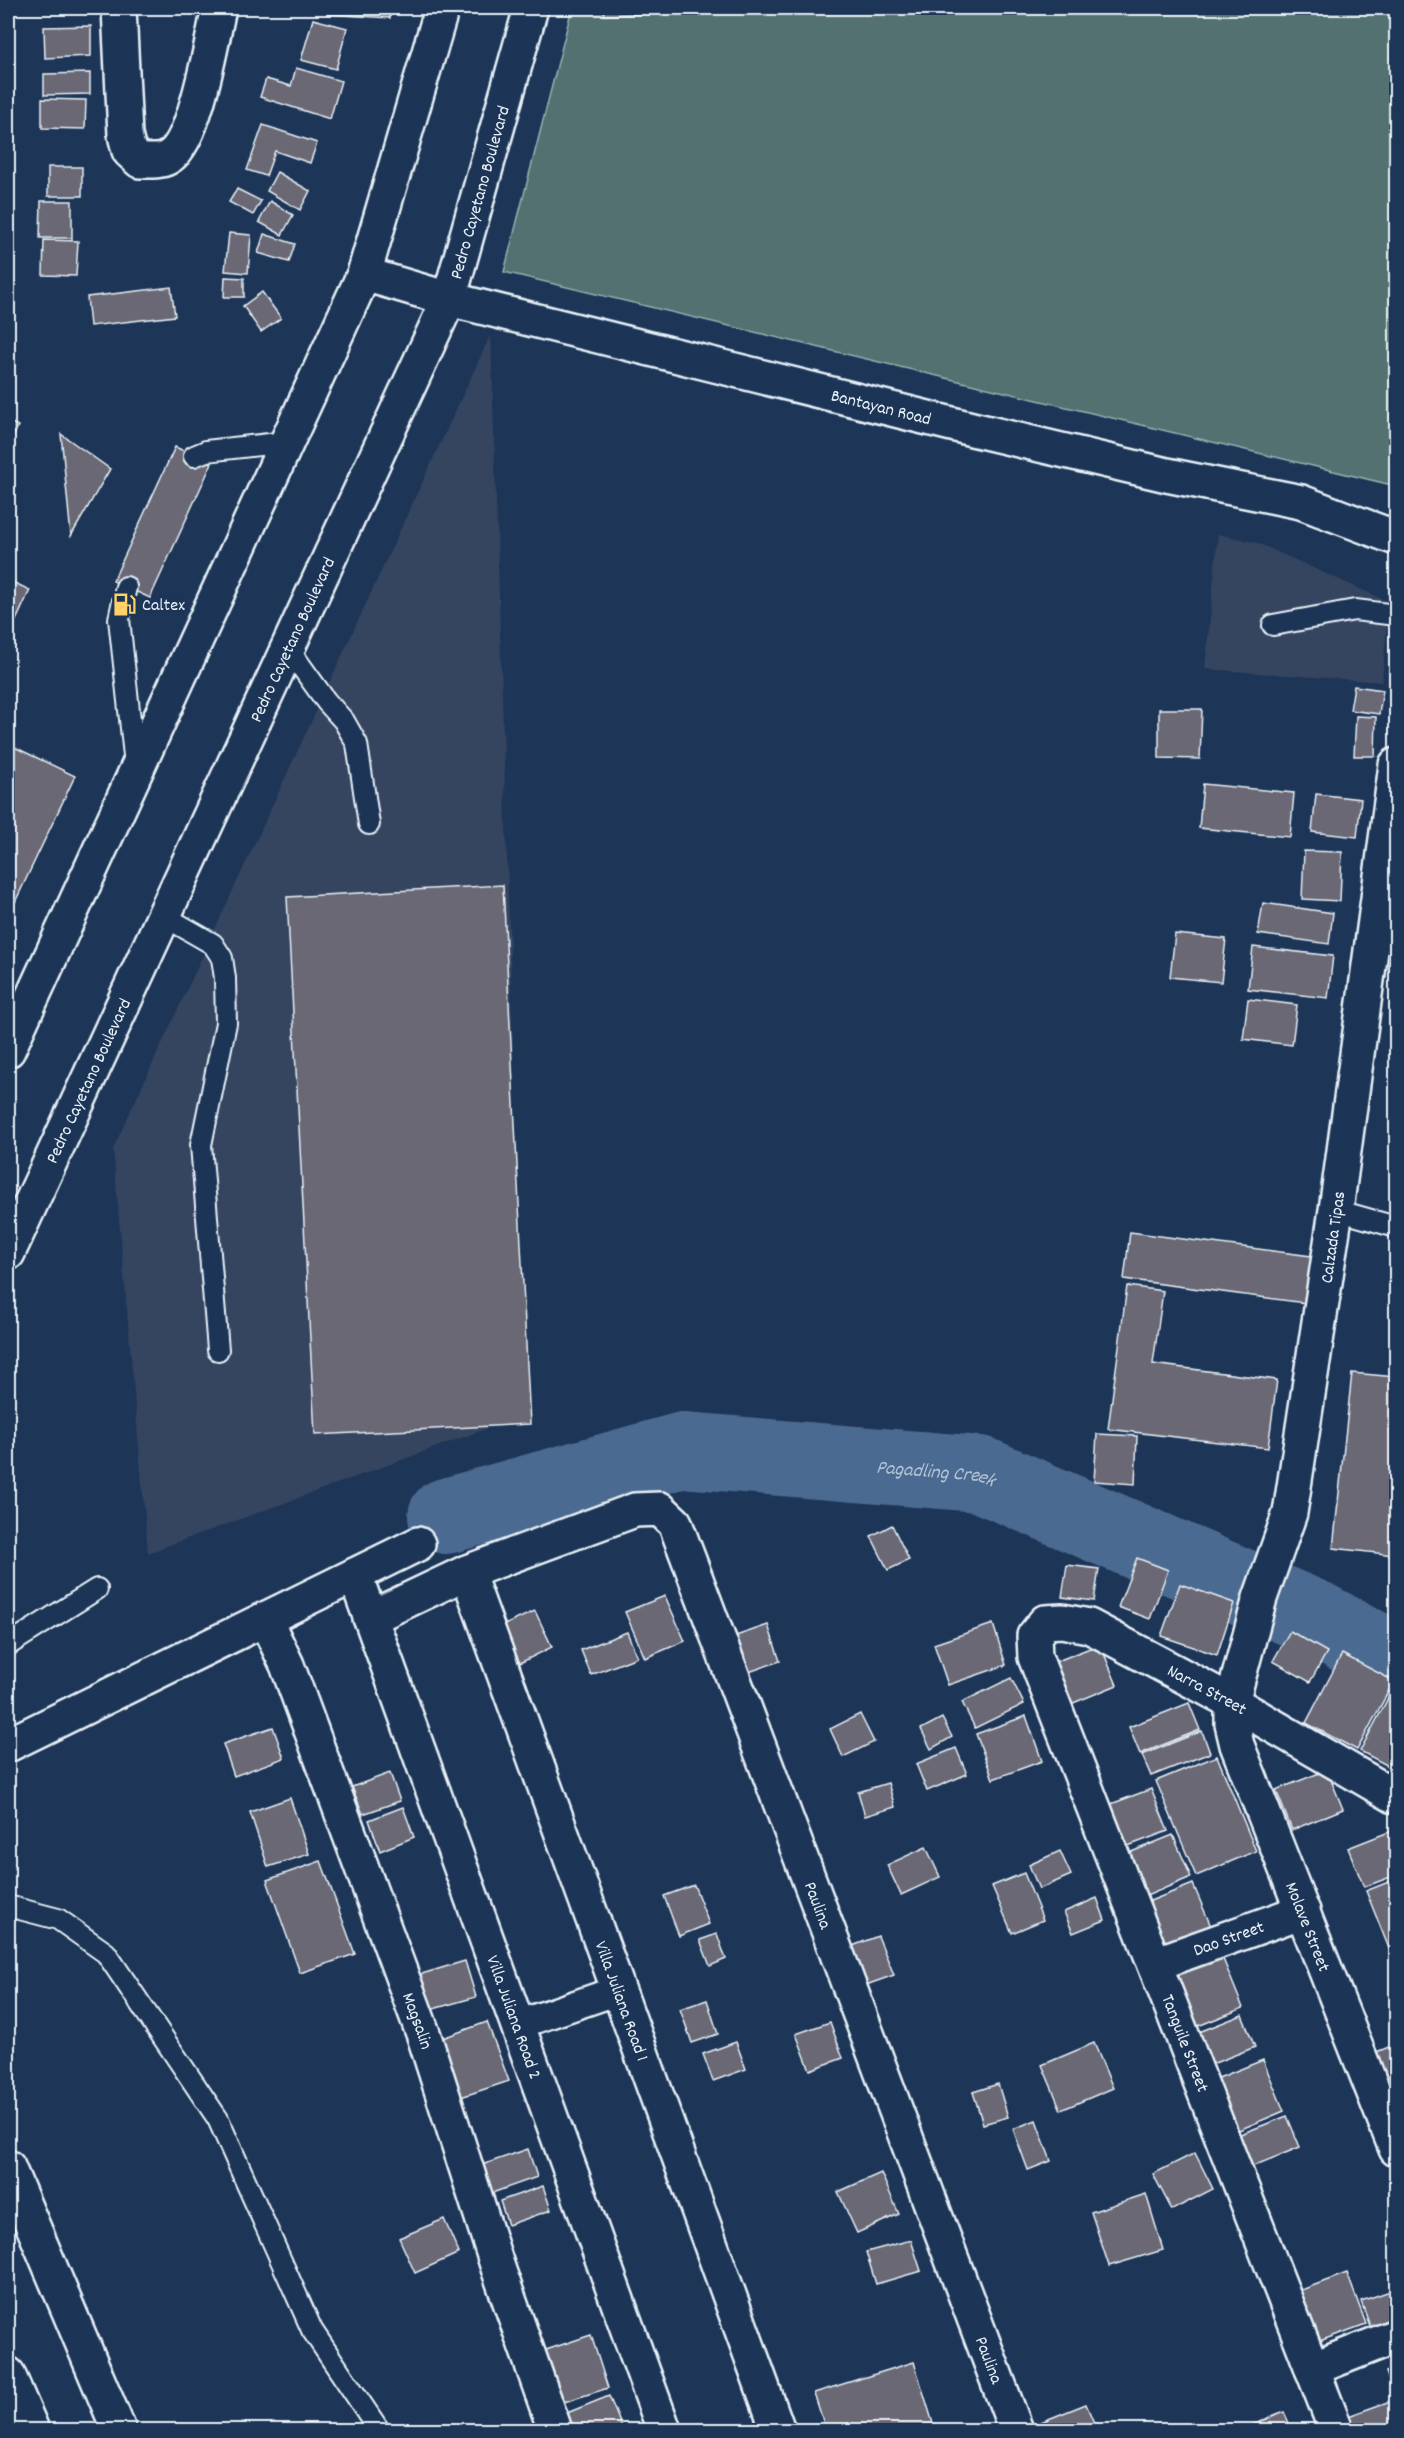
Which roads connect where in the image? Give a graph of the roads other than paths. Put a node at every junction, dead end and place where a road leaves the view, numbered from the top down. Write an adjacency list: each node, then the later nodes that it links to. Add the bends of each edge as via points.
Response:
1 (119, 8): 2 (street, via 125,135 129,151 140,161 166,159 180,148 196,105)
2 (219, 8)
3 (442, 8): 5 (street)
4 (531, 8): 6 (street, Pedro Cayetano Boulevard)
5 (364, 274): 6 (street, Bantayan Road); 7 (street)
6 (449, 299): 9 (street, Bantayan Road, via 972,429 1301,502); 13 (street, Pedro Cayetano Boulevard)
7 (287, 442): 8 (lane, via 206,451); 15 (street)
8 (194, 456)
9 (1396, 538)
10 (126, 587): 15 (lane, via 119,619)
11 (1396, 615): 12 (lane, via 1355,610)
12 (1273, 625)
13 (288, 648): 16 (lane, via 357,744); 17 (street, Pedro Cayetano Boulevard)
14 (1396, 765): 19 (street, Calzada Tipas)
15 (136, 772): 18 (street)
16 (369, 824)
17 (164, 916): 21 (street, Pedro Cayetano Boulevard); 22 (lane, via 213,944 222,958 225,978 226,1023 201,1146)
18 (8, 1050)
19 (1336, 1210): 20 (lane); 30 (street, Calzada Tipas, via 1290,1513 1260,1598)
20 (1396, 1227)
21 (8, 1253)
22 (218, 1350)
23 (418, 1544): 26 (street)
24 (467, 1572): 26 (street, Paulina); 36 (street, Villa Juliana Road 1); 49 (street, Paulina, via 635,1510 660,1509 675,1523)
25 (97, 1588): 28 (lane)
26 (363, 1599): 27 (street); 37 (street, Villa Juliana Road 2)
27 (265, 1619): 31 (street); 46 (street, Magsalin, via 287,1665 424,2036)
28 (8, 1645)
29 (1035, 1657): 30 (street, Narra Street, via 1034,1636 1045,1622 1089,1626); 35 (street, Tanguile Street)
30 (1232, 1702): 32 (street, Narra Street); 34 (street, Molave Street, via 1237,1745)
31 (8, 1745)
32 (1396, 1797)
33 (8, 1906): 45 (lane, via 58,1919 106,1953 218,2119 312,2330)
34 (1303, 1911): 35 (street, Dao Street); 38 (street, Molave Street)
35 (1155, 1964): 41 (street, Tanguile Street)
36 (618, 1989): 37 (street); 48 (street, Villa Juliana Road 1)
37 (518, 2025): 47 (street, Villa Juliana Road 2)
38 (1396, 2149)
39 (8, 2167): 44 (street)
40 (1396, 2337): 41 (street)
41 (1312, 2369): 50 (street, Tanguile Street)
42 (8, 2374): 43 (street)
43 (32, 2430)
44 (119, 2430)
45 (379, 2430)
46 (555, 2430)
47 (664, 2430)
48 (778, 2430)
49 (1016, 2430)
50 (1336, 2430)

